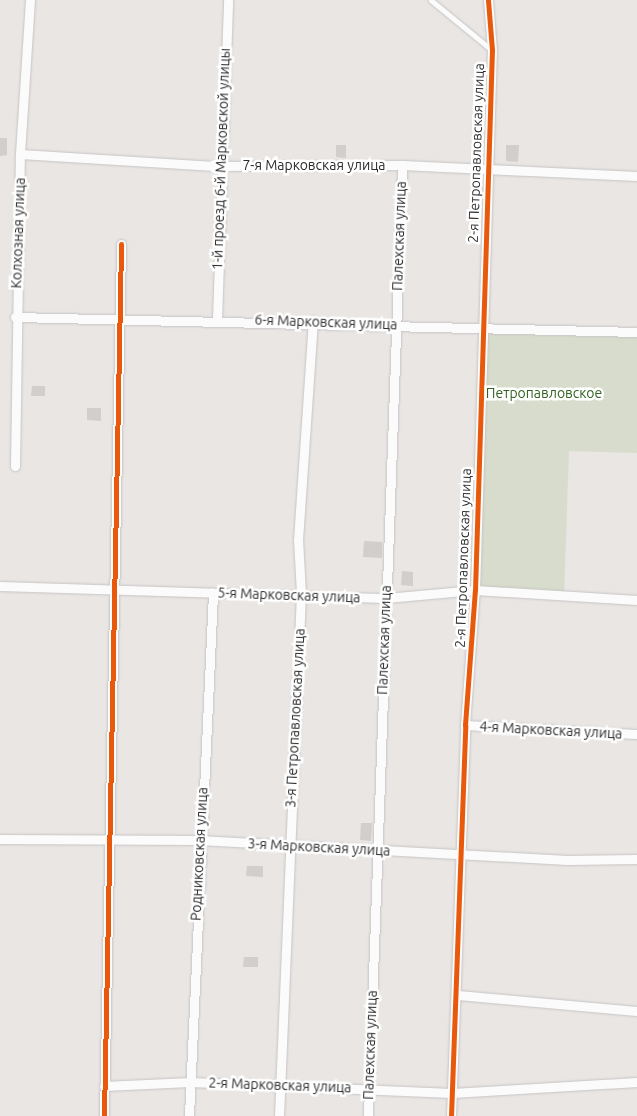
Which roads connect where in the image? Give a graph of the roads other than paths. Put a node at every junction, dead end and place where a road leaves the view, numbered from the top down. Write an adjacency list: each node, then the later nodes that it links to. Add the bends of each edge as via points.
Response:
1 (30, 0): 6 (street, Колхозная улица)
2 (228, 0): 8 (street, 1-й проезд 6-й Марковской улицы)
3 (431, 0): 5 (lane)
4 (488, 0): 5 (street, 2-я Петропавловская улица)
5 (492, 50): 9 (street, 2-я Петропавловская улица)
6 (20, 154): 8 (street, 7-я Марковская улица); 12 (street, Колхозная улица)
7 (402, 165): 8 (street, 7-я Марковская улица); 9 (street, 7-я Марковская улица); 16 (street, Палехская улица)
8 (219, 166): 14 (street, 1-й проезд 6-й Марковской улицы)
9 (486, 168): 10 (street, 7-я Марковская улица); 17 (street, 2-я Петропавловская улица)
10 (637, 176)
11 (121, 244): 13 (street)
12 (16, 317): 13 (street, 6-я Марковская улица); 19 (street, Колхозная улица)
13 (122, 318): 14 (street, 6-я Марковская улица); 22 (street)
14 (217, 319): 15 (street, 6-я Марковская улица)
15 (313, 321): 16 (street, 6-я Марковская улица); 24 (street, 3-я Петропавловская улица, via 298,540)
16 (396, 324): 17 (street, 6-я Марковская улица); 25 (street, Палехская улица)
17 (482, 327): 18 (street, 6-я Марковская улица); 21 (street, 2-я Петропавловская улица)
18 (637, 332)
19 (15, 466)
20 (0, 586): 22 (street, 5-я Марковская улица)
21 (475, 590): 25 (street, 5-я Марковская улица); 26 (street, 5-я Марковская улица); 27 (street, 2-я Петропавловская улица)
22 (117, 591): 23 (street, 5-я Марковская улица); 29 (street)
23 (213, 593): 24 (street, 5-я Марковская улица); 31 (street, Родниковская улица)
24 (301, 593): 25 (street, 5-я Марковская улица); 32 (street, 3-я Петропавловская улица)
25 (386, 598): 33 (street, Палехская улица)
26 (637, 600)
27 (466, 726): 28 (street, 4-я Марковская улица); 34 (street, 2-я Петропавловская улица)
28 (637, 734)
29 (112, 837): 30 (street, 3-я Марковская улица); 31 (street, 3-я Марковская улица); 41 (street)
30 (0, 839)
31 (199, 840): 32 (street, 3-я Марковская улица); 38 (street, Родниковская улица)
32 (288, 845): 33 (street, 3-я Марковская улица); 40 (street, 3-я Петропавловская улица)
33 (375, 850): 34 (street, 3-я Марковская улица); 42 (street, Палехская улица)
34 (463, 855): 35 (street, 3-я Марковская улица); 36 (street, 2-я Петропавловская улица)
35 (637, 859)
36 (457, 995): 37 (street); 43 (street, 2-я Петропавловская улица)
37 (637, 1011)
38 (190, 1082): 40 (street, 2-я Марковская улица); 41 (street, 2-я Марковская улица); 45 (street, Родниковская улица)
39 (637, 1082): 43 (street, 2-я Марковская улица)
40 (281, 1084): 42 (street, 2-я Марковская улица); 46 (street, 3-я Петропавловская улица)
41 (104, 1086): 44 (street)
42 (369, 1089): 43 (street, 2-я Марковская улица); 47 (street, Палехская улица)
43 (452, 1093): 48 (street, 2-я Петропавловская улица)
44 (104, 1116)
45 (189, 1116)
46 (279, 1116)
47 (368, 1116)
48 (452, 1116)

